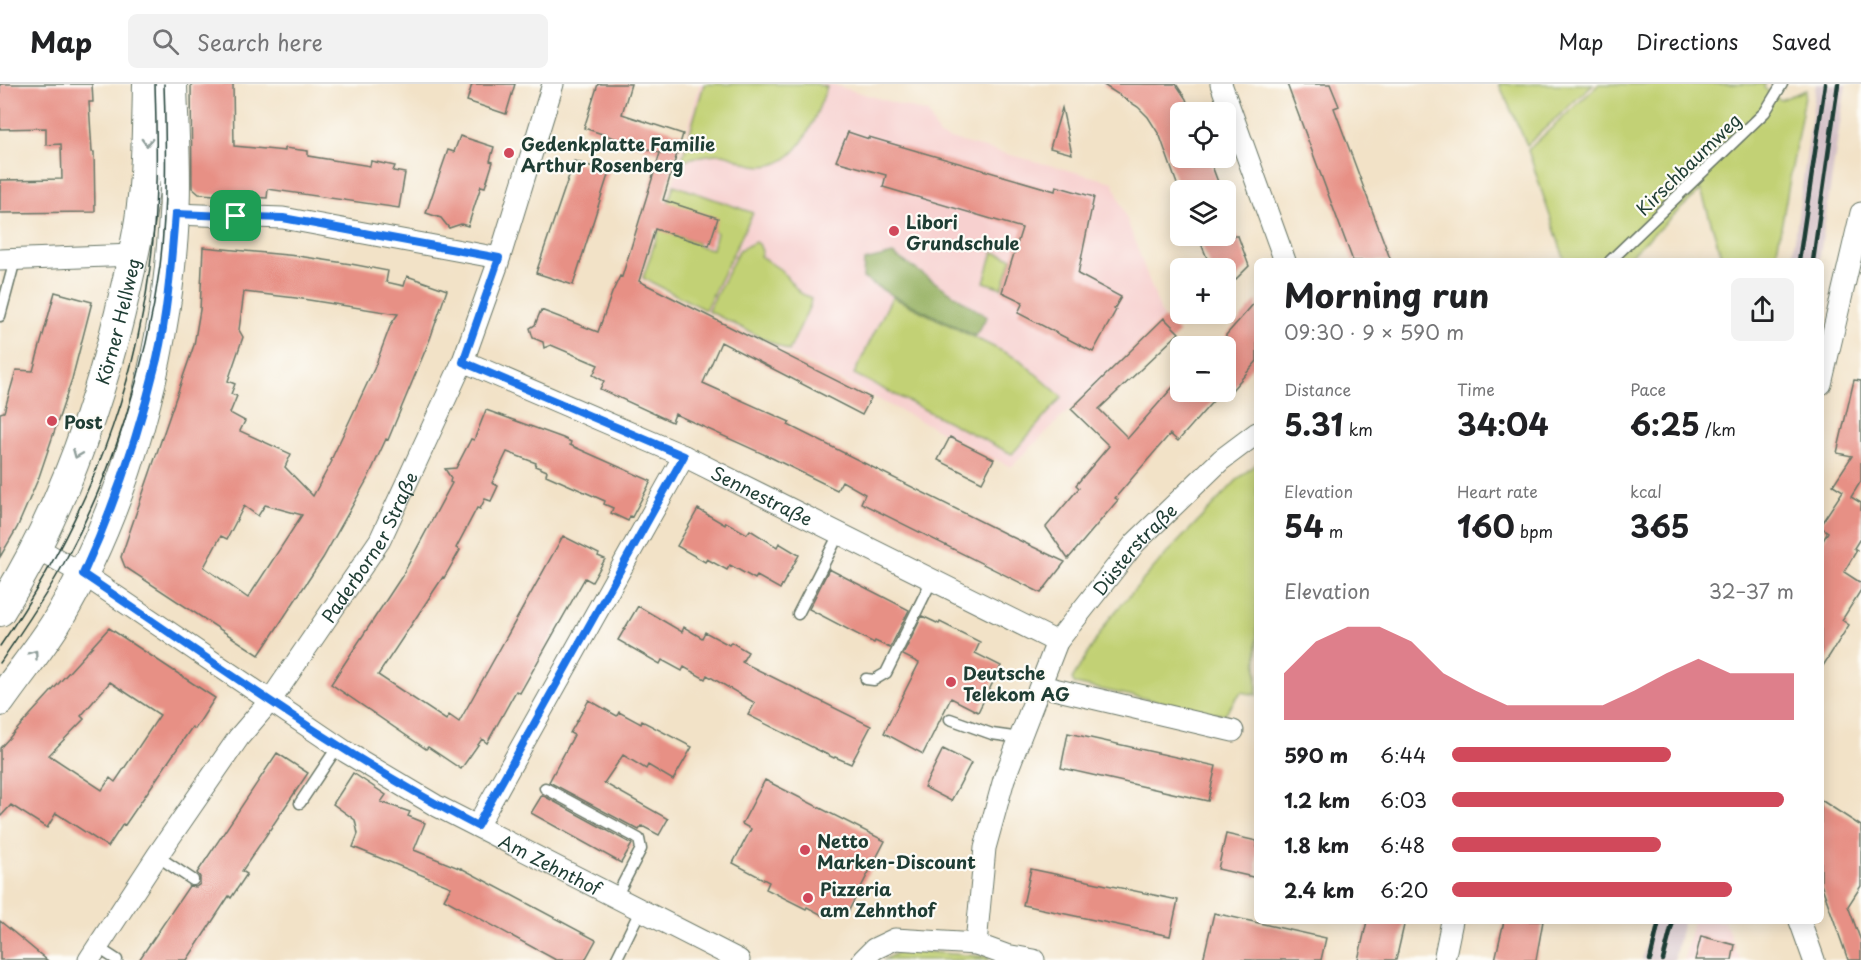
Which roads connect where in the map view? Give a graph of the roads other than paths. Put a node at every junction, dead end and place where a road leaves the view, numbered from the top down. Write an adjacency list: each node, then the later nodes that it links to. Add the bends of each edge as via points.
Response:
1 (148, 84): 8 (main road, Körner Hellweg, one-way to 8, via 147,162)
2 (172, 84): 7 (main road)
3 (553, 84): 9 (street, Paderborner Straße)
4 (1221, 84): 10 (street)
5 (1782, 84): 11 (lane, Kirschbaumweg, via 1765,112)
6 (1861, 213): 15 (street)
7 (175, 214): 9 (street, via 283,218); 20 (main road, via 157,358 126,469)
8 (134, 255): 12 (street); 19 (main road, Körner Hellweg, one-way to 19, via 106,371 78,452)
9 (499, 258): 14 (street, Paderborner Straße)
10 (1284, 258)
11 (1613, 258)
12 (7, 260): 13 (lane)
13 (0, 315)
14 (463, 362): 17 (street, Sennestraße); 28 (street, Paderborner Straße, via 380,540)
15 (1824, 371)
16 (1254, 435): 24 (street, Düsterstraße, via 1221,460 1135,543)
17 (684, 456): 18 (street, Sennestraße); 35 (street)
18 (839, 534): 21 (street, Sennestraße); 23 (lane)
19 (35, 547): 20 (street, Am Zehnthof); 22 (main road, Körner Hellweg)
20 (83, 574): 27 (main road, one-way to 20, via 55,625); 28 (street, Am Zehnthof)
21 (932, 580): 24 (street, Sennestraße); 25 (lane, via 886,673 874,680)
22 (0, 611)
23 (798, 614)
24 (1057, 642): 26 (street, Düsterstraße)
25 (866, 679)
26 (1041, 686): 30 (street); 31 (street, Düsterstraße)
27 (0, 701)
28 (270, 701): 32 (street, Am Zehnthof); 36 (street, Paderborner Straße, via 239,737)
29 (950, 719): 31 (lane, via 992,734)
30 (1233, 731)
31 (1020, 738): 42 (street, Düsterstraße, via 985,848)
32 (338, 747): 34 (lane); 35 (street, Am Zehnthof)
33 (545, 788): 38 (lane, via 639,839 641,849)
34 (300, 804)
35 (477, 826): 38 (street, Am Zehnthof)
36 (157, 856): 37 (lane); 43 (street, Paderborner Straße)
37 (193, 880)
38 (616, 897): 39 (street, Am Zehnthof)
39 (640, 911): 45 (lane); 46 (street, Am Zehnthof)
40 (1451, 924): 49 (street)
41 (1801, 924): 50 (street)
42 (976, 944): 47 (street, via 895,939 874,949); 48 (street)
43 (93, 953): 44 (lane)
44 (117, 960)
45 (616, 960)
46 (739, 960)
47 (863, 960)
48 (1034, 960)
49 (1443, 960)
50 (1814, 960)

